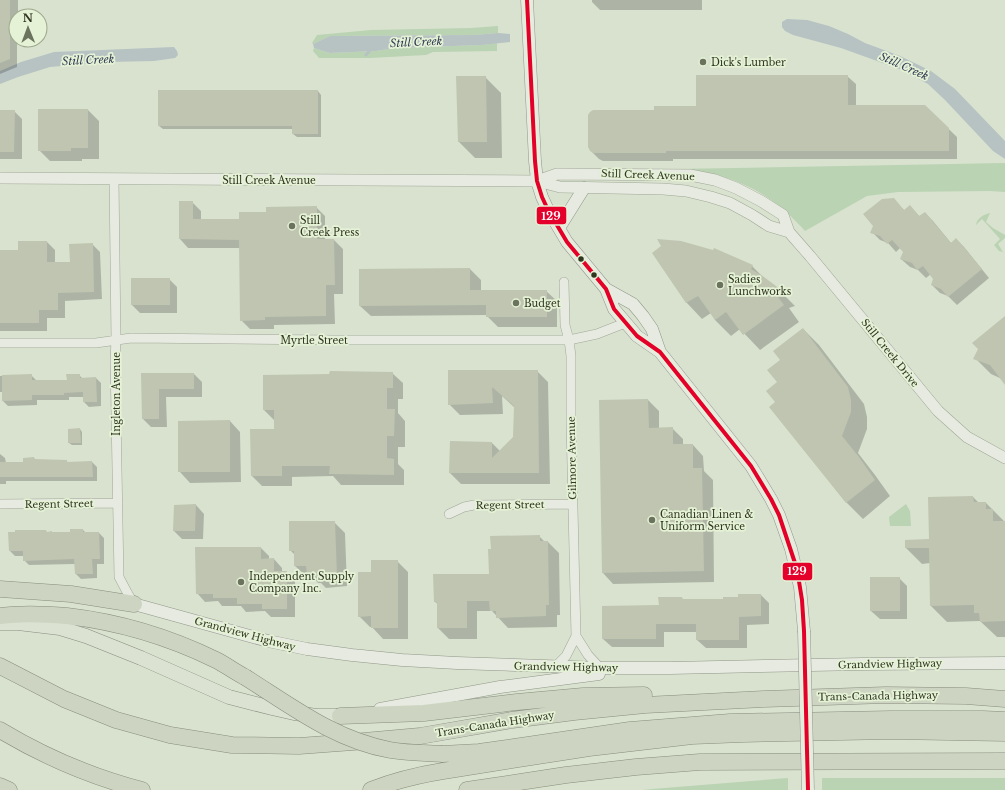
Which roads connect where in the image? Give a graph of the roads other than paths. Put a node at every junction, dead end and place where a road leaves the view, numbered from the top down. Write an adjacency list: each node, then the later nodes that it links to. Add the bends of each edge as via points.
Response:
1 (527, 0): 4 (main road)
2 (0, 178): 3 (street, Still Creek Avenue)
3 (114, 180): 4 (street, Still Creek Avenue); 11 (street, Ingleton Avenue)
4 (537, 181): 5 (street, Still Creek Avenue, via 560,187); 6 (main road, via 542,197); 7 (street, Still Creek Avenue, via 557,174 690,175 715,180 736,188 783,215)
5 (584, 188): 6 (main road); 7 (street, Still Creek Avenue, via 686,191 730,203 769,226)
6 (559, 228): 9 (main road, via 576,254)
7 (789, 232): 15 (street, Still Creek Drive, via 938,411 967,437)
8 (564, 282): 12 (street, Gilmore Avenue, via 565,325)
9 (606, 289): 10 (main road, via 614,309); 14 (main road, via 633,304 652,329)
10 (625, 323): 12 (street, Myrtle Street, via 598,334); 14 (main road, via 637,336)
11 (116, 340): 12 (street, Myrtle Street); 13 (street, Myrtle Street, via 96,343); 16 (street, Ingleton Avenue)
12 (569, 340): 18 (street, Gilmore Avenue)
13 (0, 343)
14 (660, 352): 44 (main road, bridge, via 751,466 772,499 786,532 797,569 802,600)
15 (1005, 458)
16 (118, 503): 17 (street, Regent Street); 21 (street, Ingleton Avenue, via 119,577)
17 (0, 504)
18 (573, 504): 19 (street, Regent Street, via 474,505); 24 (street, Gilmore Avenue)
19 (448, 514)
20 (0, 589): 21 (highway, via 71,594)
21 (134, 604): 27 (main road, Grandview Highway, via 268,641 352,656)
22 (0, 616): 33 (highway, bridge, via 48,614 104,621 160,636 217,661 307,717 344,736 390,750 416,753 460,754 630,730 730,722)
23 (0, 623): 32 (main road, via 60,628 142,658 229,697 294,713)
24 (576, 636): 27 (street, Gilmore Avenue, via 566,656); 28 (street)
25 (1005, 663): 29 (main road, Grandview Highway)
26 (0, 666): 30 (highway, Trans-Canada Highway, via 64,699 116,720 170,735 232,745 299,746 353,742 420,736 574,712 645,705)
27 (555, 667): 28 (main road, Grandview Highway)
28 (600, 668): 29 (main road, Grandview Highway)
29 (670, 668): 32 (main road, via 597,674 500,687)
30 (764, 699): 31 (highway, Trans-Canada Highway, via 886,695); 32 (highway, via 673,695 583,696 424,712)
31 (1005, 699)
32 (340, 716)
33 (1005, 720)
34 (0, 730): 40 (highway, via 67,765)
35 (1005, 733): 41 (highway, via 892,731 692,736 589,748 480,765 421,775)
36 (1005, 761): 37 (highway, via 700,762)
37 (566, 776): 42 (highway); 43 (highway)
38 (0, 786): 39 (highway)
39 (9, 790)
40 (142, 790)
41 (371, 790)
42 (467, 790)
43 (525, 790)
44 (808, 790)

